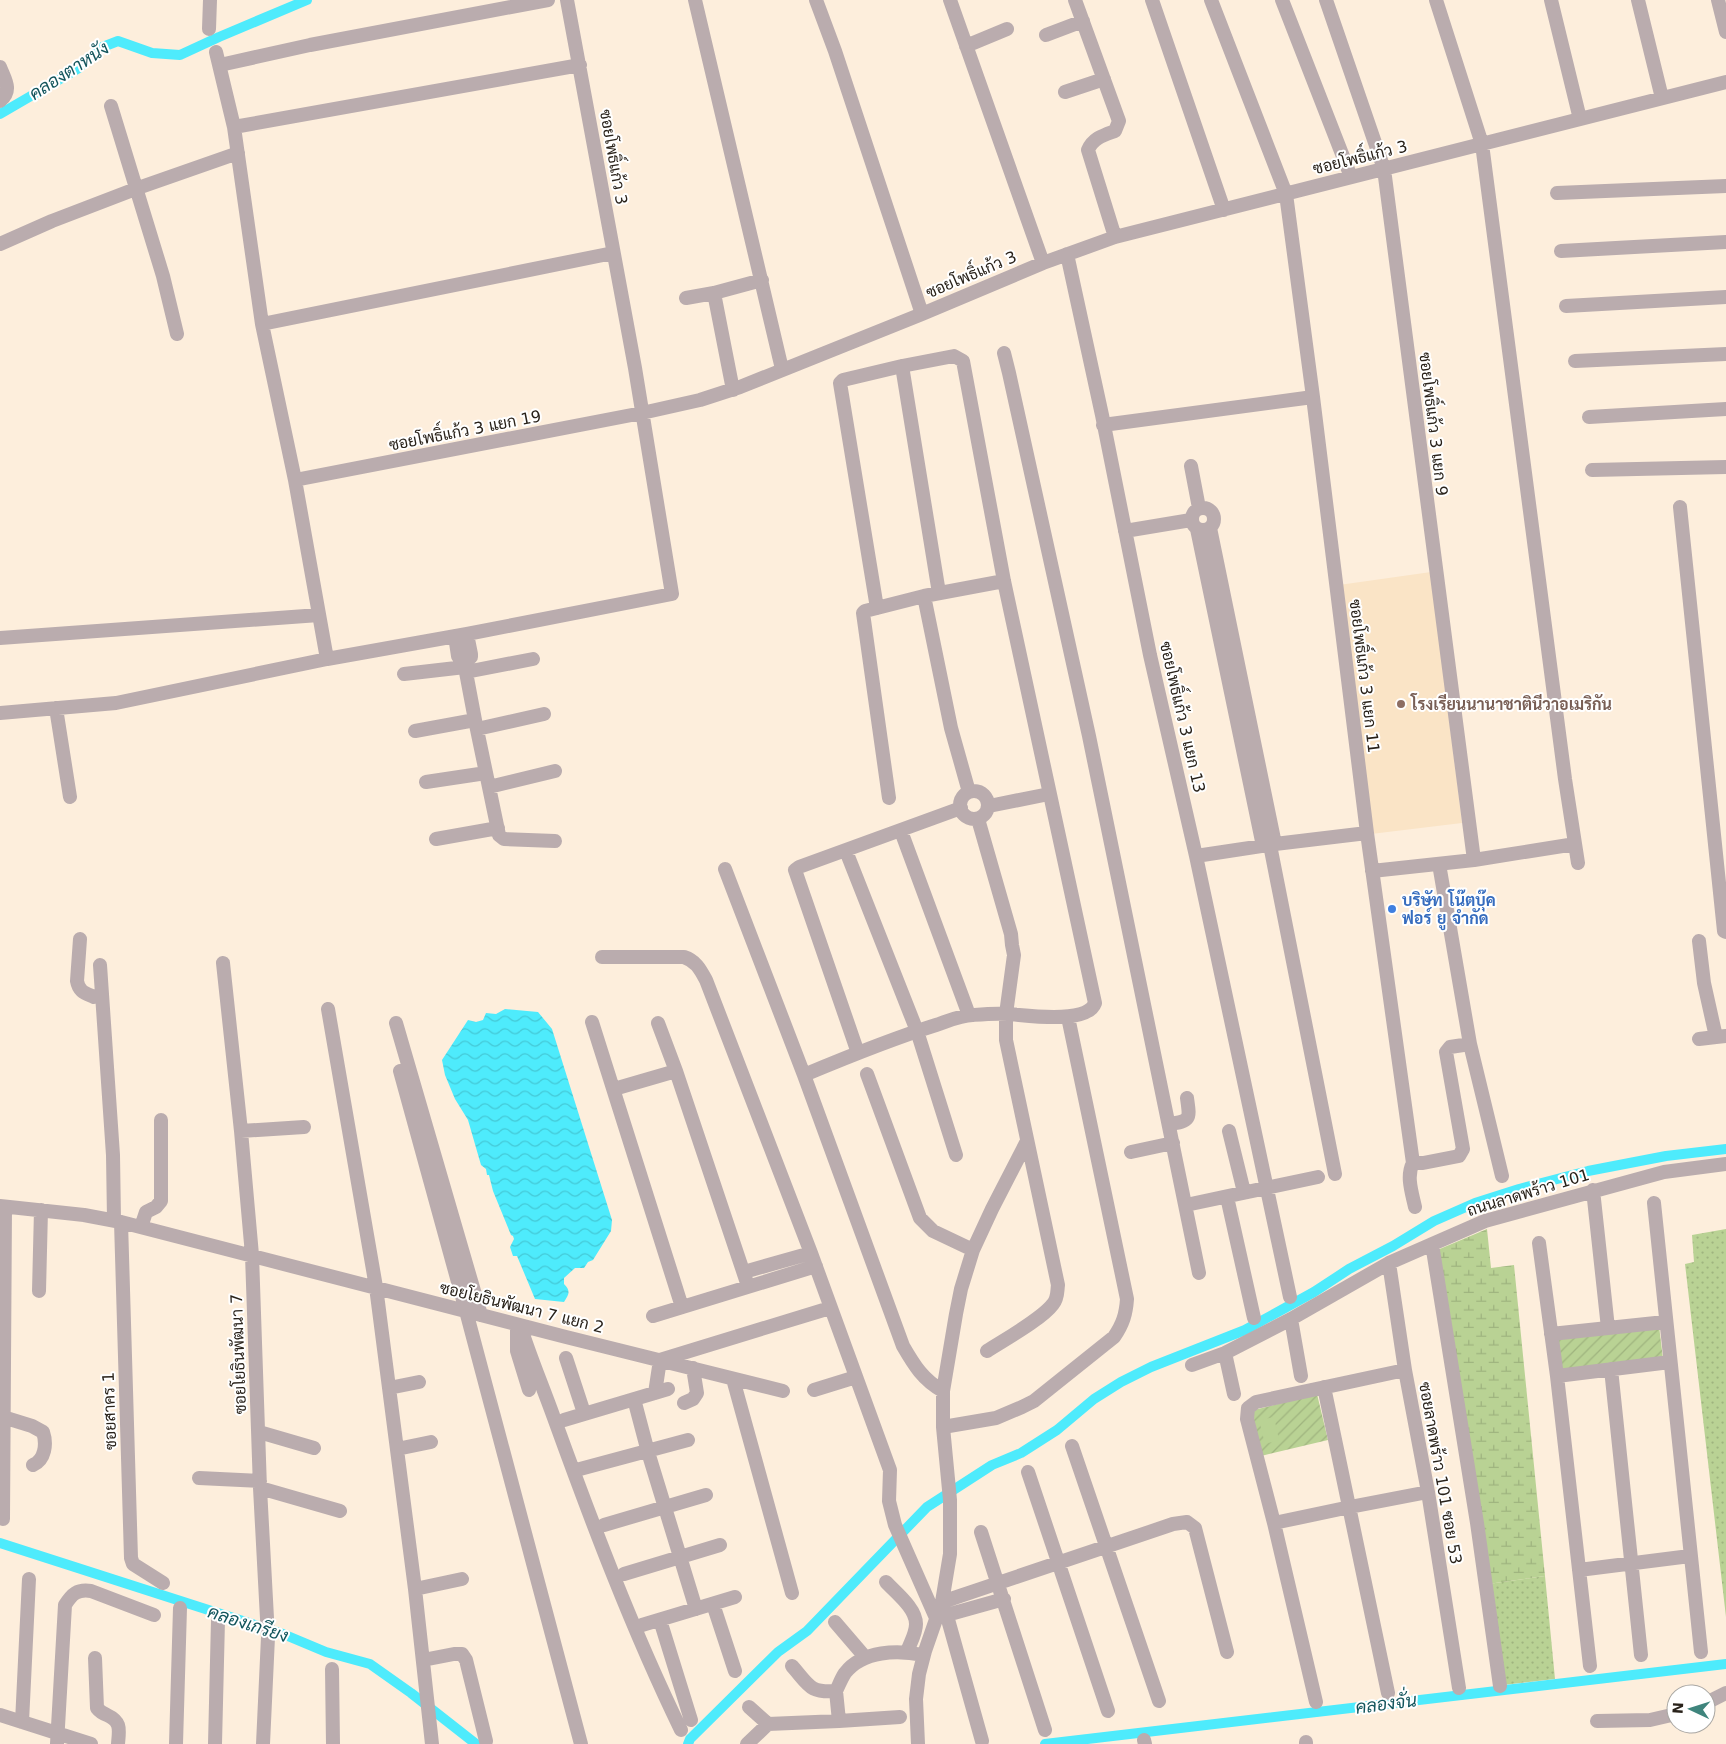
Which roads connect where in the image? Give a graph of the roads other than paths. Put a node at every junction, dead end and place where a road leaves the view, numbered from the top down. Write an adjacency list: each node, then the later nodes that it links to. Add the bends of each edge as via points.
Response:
1 (210, 0): 17 (street)
2 (548, 0): 31 (street, via 310,45 218,58)
3 (567, 0): 22 (street, ซอยโพธิ์แก้ว 3)
4 (695, 0): 48 (street)
5 (816, 0): 53 (street)
6 (950, 0): 21 (street)
7 (1075, 0): 16 (street)
8 (1152, 0): 40 (street)
9 (1211, 0): 39 (street, ซอยโพธิ์แก้ว 3 แยก 11)
10 (1282, 0): 35 (street)
11 (1326, 0): 34 (street, ซอยโพธิ์แก้ว 3 แยก 9)
12 (1436, 0): 32 (street)
13 (1551, 0): 30 (street)
14 (1638, 0): 27 (street)
15 (1718, 0): 19 (street)
16 (1083, 21): 20 (street); 24 (street)
17 (209, 29)
18 (1007, 29): 21 (street)
19 (1726, 32)
20 (1046, 35)
21 (966, 46): 47 (street)
22 (580, 65): 31 (street); 45 (street, ซอยโพธิ์แก้ว 3)
23 (0, 67): 28 (street, via 8,92)
24 (1104, 79): 26 (street); 41 (street, via 1118,126 1115,131 1096,138 1088,150)
25 (1726, 82): 27 (street, ซอยโพธิ์แก้ว 3)
26 (1065, 92)
27 (1662, 98): 30 (street, ซอยโพธิ์แก้ว 3)
28 (0, 101)
29 (111, 106): 37 (street)
30 (1580, 119): 32 (street, ซอยโพธิ์แก้ว 3)
31 (234, 127): 33 (street)
32 (1482, 144): 34 (street, ซอยโพธิ์แก้ว 3); 106 (street)
33 (238, 153): 37 (street); 54 (street)
34 (1384, 169): 35 (street, ซอยโพธิ์แก้ว 3); 110 (street, ซอยโพธิ์แก้ว 3 แยก 9)
35 (1351, 178): 39 (street, ซอยโพธิ์แก้ว 3)
36 (1726, 186): 38 (street)
37 (138, 188): 43 (street); 55 (street)
38 (1557, 193)
39 (1286, 194): 40 (street, ซอยโพธิ์แก้ว 3); 62 (street, ซอยโพธิ์แก้ว 3 แยก 11)
40 (1224, 210): 41 (street, ซอยโพธิ์แก้ว 3)
41 (1115, 238): 46 (street, ซอยโพธิ์แก้ว 3)
42 (1726, 242): 44 (street)
43 (0, 244)
44 (1561, 251)
45 (614, 253): 54 (street); 64 (street, ซอยโพธิ์แก้ว 3)
46 (1067, 254): 47 (street, ซอยโพธิ์แก้ว 3); 66 (street, ซอยโพธิ์แก้ว 3 แยก 13)
47 (1043, 263): 53 (street, ซอยโพธิ์แก้ว 3)
48 (762, 280): 49 (street); 60 (street)
49 (714, 293): 51 (street); 61 (street)
50 (1726, 297): 52 (street)
51 (686, 298)
52 (1566, 306)
53 (922, 314): 60 (street, ซอยโพธิ์แก้ว 3)
54 (262, 324): 70 (street)
55 (177, 334)
56 (1004, 353): 141 (street, via 1087,726)
57 (1726, 354): 58 (street)
58 (1575, 361)
59 (902, 366): 74 (street, via 954,356 963,361); 75 (street); 77 (street, via 840,383)
60 (782, 369): 61 (street, ซอยโพธิ์แก้ว 3)
61 (733, 390): 64 (street, ซอยโพธิ์แก้ว 3)
62 (1313, 397): 66 (street); 103 (street, ซอยโพธิ์แก้ว 3 แยก 11)
63 (1726, 409): 65 (street)
64 (642, 413): 70 (street, ซอยโพธิ์แก้ว 3 แยก 19); 79 (street, via 672,594)
65 (1589, 418)
66 (1103, 426): 73 (street, ซอยโพธิ์แก้ว 3 แยก 13)
67 (1191, 466): 72 (street)
68 (1726, 467): 69 (street)
69 (1592, 470)
70 (295, 480): 78 (street)
71 (1680, 507): 115 (street)
72 (1199, 521): 73 (street); 107 (street)
73 (1125, 532): 109 (street, ซอยโพธิ์แก้ว 3 แยก 13)
74 (1004, 581): 75 (street); 95 (street)
75 (939, 593): 76 (street)
76 (924, 596): 77 (street); 94 (street, via 951,728)
77 (877, 608): 97 (street, via 865,611 863,617)
78 (318, 615): 80 (street); 81 (street)
79 (461, 635): 81 (street); 83 (street, via 458,656)
80 (0, 638)
81 (327, 659): 85 (street, via 116,702)
82 (533, 659): 83 (street)
83 (465, 667): 84 (street); 88 (street)
84 (404, 674)
85 (56, 708): 86 (street); 96 (street)
86 (0, 713)
87 (544, 714): 88 (street)
88 (476, 725): 89 (street); 91 (street)
89 (415, 731)
90 (555, 771): 93 (street)
91 (486, 773): 92 (street); 93 (street)
92 (426, 782)
93 (489, 787): 101 (street)
94 (969, 792): 98 (street, via 984,794); 99 (street, via 962,799)
95 (1049, 794): 98 (street); 125 (street, via 1095,1004 1089,1012)
96 (70, 798)
97 (889, 798)
98 (989, 806): 100 (street, via 984,816)
99 (961, 808): 100 (street, via 967,817); 102 (street)
100 (978, 819): 123 (street, via 1011,934 1014,955)
101 (498, 828): 104 (street); 105 (street, via 499,836 504,839)
102 (901, 831): 108 (street); 124 (street)
103 (1367, 833): 107 (street); 114 (street, ซอยโพธิ์แก้ว 3 แยก 11)
104 (436, 839)
105 (555, 841)
106 (1574, 844): 110 (street); 111 (street)
107 (1269, 845): 109 (street); 151 (street)
108 (846, 851): 129 (street); 133 (street, via 799,867 795,872)
109 (1196, 856): 154 (street, ซอยโพธิ์แก้ว 3 แยก 13)
110 (1474, 860): 112 (street)
111 (1578, 863)
112 (1439, 864): 114 (street); 132 (street)
113 (725, 869): 137 (street)
114 (1372, 871): 149 (street, ซอยโพธิ์แก้ว 3 แยก 11)
115 (1726, 932)
116 (80, 939): 121 (street, via 76,981 81,992)
117 (1699, 942): 130 (street, via 1704,983)
118 (602, 957): 169 (street, via 684,957 698,967 706,980)
119 (223, 963): 143 (street, ซอยโยธินพัฒนา 7)
120 (100, 965): 163 (street)
121 (94, 997)
122 (328, 1009): 173 (street)
123 (1006, 1014): 124 (street); 125 (street); 145 (street, via 1006,1040)
124 (969, 1015): 129 (street)
125 (1068, 1017): 213 (street, via 1127,1299 1126,1314 1114,1337 1034,1401 996,1418)
126 (592, 1022): 138 (street)
127 (396, 1023): 179 (street)
128 (658, 1023): 135 (street)
129 (917, 1031): 133 (street); 148 (street)
130 (1721, 1037): 131 (street)
131 (1699, 1038)
132 (1470, 1044): 149 (street, via 1450,1047 1446,1052 1462,1152 1459,1156); 152 (street)
133 (858, 1053): 137 (street)
134 (400, 1071): 178 (street)
135 (676, 1071): 138 (street); 172 (street)
136 (867, 1074): 167 (street, via 920,1218 933,1231)
137 (804, 1075): 206 (street, via 903,1346 930,1384)
138 (614, 1089): 176 (street)
139 (1186, 1098): 141 (street, via 1190,1117 1184,1122)
140 (160, 1120): 164 (street, via 161,1201 146,1212)
141 (1169, 1124): 146 (street)
142 (304, 1127): 143 (street)
143 (241, 1131): 168 (street, ซอยโยธินพัฒนา 7)
144 (1229, 1131): 156 (street)
145 (1027, 1141): 167 (street); 187 (street, via 1056,1271 1057,1298 1044,1314)
146 (1173, 1142): 147 (street); 159 (street)
147 (1131, 1152)
148 (956, 1155)
149 (1413, 1163): 161 (street, ซอยโพธิ์แก้ว 3 แยก 11, via 1410,1178)
150 (1726, 1164): 155 (street, ถนนลาดพร้าว 101, via 1664,1172)
151 (1335, 1174)
152 (1502, 1176)
153 (1318, 1177): 154 (street)
154 (1266, 1187): 156 (street); 175 (street, ซอยโพธิ์แก้ว 3 แยก 13)
155 (1593, 1190): 166 (street, ถนนลาดพร้าว 101, via 1485,1220); 185 (street)
156 (1244, 1192): 157 (street)
157 (1227, 1197): 159 (street); 181 (street)
158 (1654, 1203): 183 (street)
159 (1186, 1205): 171 (street)
160 (2, 1206): 162 (street, ซอยโยธินพัฒนา 7 แยก 2); 211 (street)
161 (1414, 1207)
162 (41, 1210): 163 (street, ซอยโยธินพัฒนา 7 แยก 2); 174 (street)
163 (117, 1221): 164 (street, ซอยโยธินพัฒนา 7 แยก 2); 246 (street, ซอยสาคร 1, via 131,1558 133,1564)
164 (141, 1227): 168 (street, ซอยโยธินพัฒนา 7 แยก 2)
165 (1539, 1243): 186 (street)
166 (1432, 1244): 170 (street, ถนนลาดพร้าว 101); 274 (street)
167 (974, 1250): 206 (street, via 961,1289)
168 (252, 1255): 173 (street, ซอยโยธินพัฒนา 7 แยก 2); 214 (street, ซอยโยธินพัฒนา 7)
169 (813, 1259): 172 (street); 177 (street)
170 (1389, 1264): 182 (street, ถนนลาดพร้าว 101); 195 (street, ซอยลาดพร้าว 101 ซอย 53)
171 (1199, 1273)
172 (746, 1279): 176 (street)
173 (376, 1287): 178 (street, ซอยโยธินพัฒนา 7 แยก 2); 202 (street)
174 (39, 1291)
175 (1290, 1297)
176 (682, 1307): 180 (street)
177 (830, 1308): 190 (street); 198 (street)
178 (466, 1311): 179 (street, ซอยโยธินพัฒนา 7 แยก 2); 300 (street)
179 (481, 1315): 184 (street, ซอยโยธินพัฒนา 7 แยก 2)
180 (653, 1316)
181 (1254, 1318)
182 (1291, 1319): 188 (street, ถนนลาดพร้าว 101); 196 (street)
183 (1666, 1322): 185 (street); 191 (street)
184 (519, 1325): 190 (street, ซอยโยธินพัฒนา 7 แยก 2); 203 (street, via 517,1351); 259 (street, via 573,1472 646,1654 686,1725)
185 (1608, 1328): 186 (street)
186 (1551, 1334): 197 (street)
187 (987, 1351)
188 (1225, 1353): 192 (street, ถนนลาดพร้าว 101); 207 (street)
189 (566, 1358): 210 (street)
190 (660, 1360): 193 (street, ซอยโยธินพัฒนา 7 แยก 2); 208 (street, via 662,1391)
191 (1670, 1362): 194 (street); 237 (street)
192 (1192, 1365)
193 (693, 1368): 199 (street, ซอยโยธินพัฒนา 7 แยก 2); 209 (street, via 697,1393)
194 (1611, 1369): 197 (street); 240 (street)
195 (1405, 1370): 201 (street); 226 (street, ซอยลาดพร้าว 101 ซอย 53)
196 (1301, 1376)
197 (1557, 1376): 241 (street)
198 (856, 1377): 205 (street); 257 (street, via 890,1470 889,1501 895,1525)
199 (733, 1379): 204 (street, ซอยโยธินพัฒนา 7 แยก 2); 249 (street)
200 (420, 1382): 202 (street)
201 (1324, 1387): 228 (street); 232 (street, via 1256,1402 1248,1408 1247,1419)
202 (389, 1388): 219 (street)
203 (529, 1390)
204 (783, 1390)
205 (814, 1390)
206 (943, 1392): 213 (street)
207 (1234, 1394)
208 (634, 1399): 210 (street); 220 (street)
209 (684, 1403)
210 (584, 1413): 212 (street)
211 (3, 1417): 221 (street, via 43,1432 42,1457); 231 (street)
212 (564, 1420)
213 (942, 1427): 252 (street, via 950,1500 950,1554)
214 (258, 1432): 218 (street); 225 (street, ซอยโยธินพัฒนา 7)
215 (688, 1440): 220 (street)
216 (431, 1442): 219 (street)
217 (1072, 1446): 236 (street)
218 (314, 1448)
219 (397, 1449): 248 (street)
220 (648, 1452): 222 (street); 229 (street)
221 (32, 1465)
222 (580, 1470)
223 (1028, 1472): 239 (street)
224 (199, 1478): 225 (street)
225 (260, 1484): 230 (street); 297 (street, ซอยโยธินพัฒนา 7, via 267,1631)
226 (1428, 1492): 228 (street); 275 (street, ซอยลาดพร้าว 101 ซอย 53)
227 (706, 1495): 229 (street)
228 (1350, 1507): 232 (street); 277 (street)
229 (665, 1508): 233 (street); 238 (street)
230 (340, 1511)
231 (3, 1518)
232 (1274, 1524): 279 (street)
233 (604, 1525)
234 (981, 1532): 247 (street)
235 (720, 1545): 238 (street)
236 (1106, 1546): 239 (street); 263 (street, via 1173,1524 1187,1522 1192,1525); 278 (street)
237 (1690, 1556): 240 (street); 264 (street)
238 (680, 1557): 242 (street); 255 (street)
239 (1059, 1563): 247 (street); 281 (street)
240 (1631, 1564): 241 (street); 266 (street)
241 (1579, 1570): 271 (street)
242 (624, 1574)
243 (29, 1579): 287 (street)
244 (462, 1579): 248 (street)
245 (886, 1582): 262 (street, via 915,1619 914,1634)
246 (163, 1583)
247 (999, 1583): 251 (street); 252 (street)
248 (415, 1589): 269 (street)
249 (792, 1593)
250 (734, 1597): 253 (street)
251 (1004, 1599): 257 (street); 289 (street)
252 (942, 1602): 257 (street)
253 (714, 1604): 255 (street); 273 (street)
254 (180, 1608): 295 (street)
255 (696, 1609): 259 (street)
256 (154, 1615): 290 (street, via 91,1591 82,1590 71,1595 65,1605)
257 (942, 1617): 265 (street); 292 (street)
258 (218, 1620): 296 (street)
259 (660, 1620): 261 (street)
260 (835, 1622): 268 (street)
261 (642, 1625)
262 (907, 1652): 265 (street); 268 (street)
263 (1228, 1652)
264 (1701, 1652)
265 (924, 1655): 302 (street, via 916,1699)
266 (1641, 1655)
267 (95, 1658): 294 (street, via 97,1708 118,1723)
268 (865, 1658): 276 (street, via 846,1671)
269 (423, 1660): 291 (street, via 462,1654); 299 (street)
270 (792, 1666): 276 (street, via 815,1690)
271 (1590, 1666)
272 (332, 1669): 298 (street)
273 (735, 1671)
274 (1500, 1686)
275 (1459, 1688)
276 (836, 1691): 285 (street)
277 (1388, 1693)
278 (1159, 1701)
279 (1316, 1702)
280 (750, 1707): 288 (street)
281 (1108, 1711)
282 (0, 1715): 287 (street)
283 (1666, 1716): 286 (street, via 1650,1720)
284 (900, 1717): 285 (street)
285 (839, 1721): 288 (street)
286 (1597, 1721)
287 (22, 1722): 290 (street)
288 (768, 1724): 301 (street)
289 (1045, 1730)
290 (57, 1739): 293 (street)
291 (486, 1741)
292 (982, 1741)
293 (92, 1744)
294 (118, 1744)
295 (176, 1744)
296 (215, 1744)
297 (263, 1744)
298 (333, 1744)
299 (432, 1744)
300 (581, 1744)
301 (747, 1744)
302 (918, 1744)

